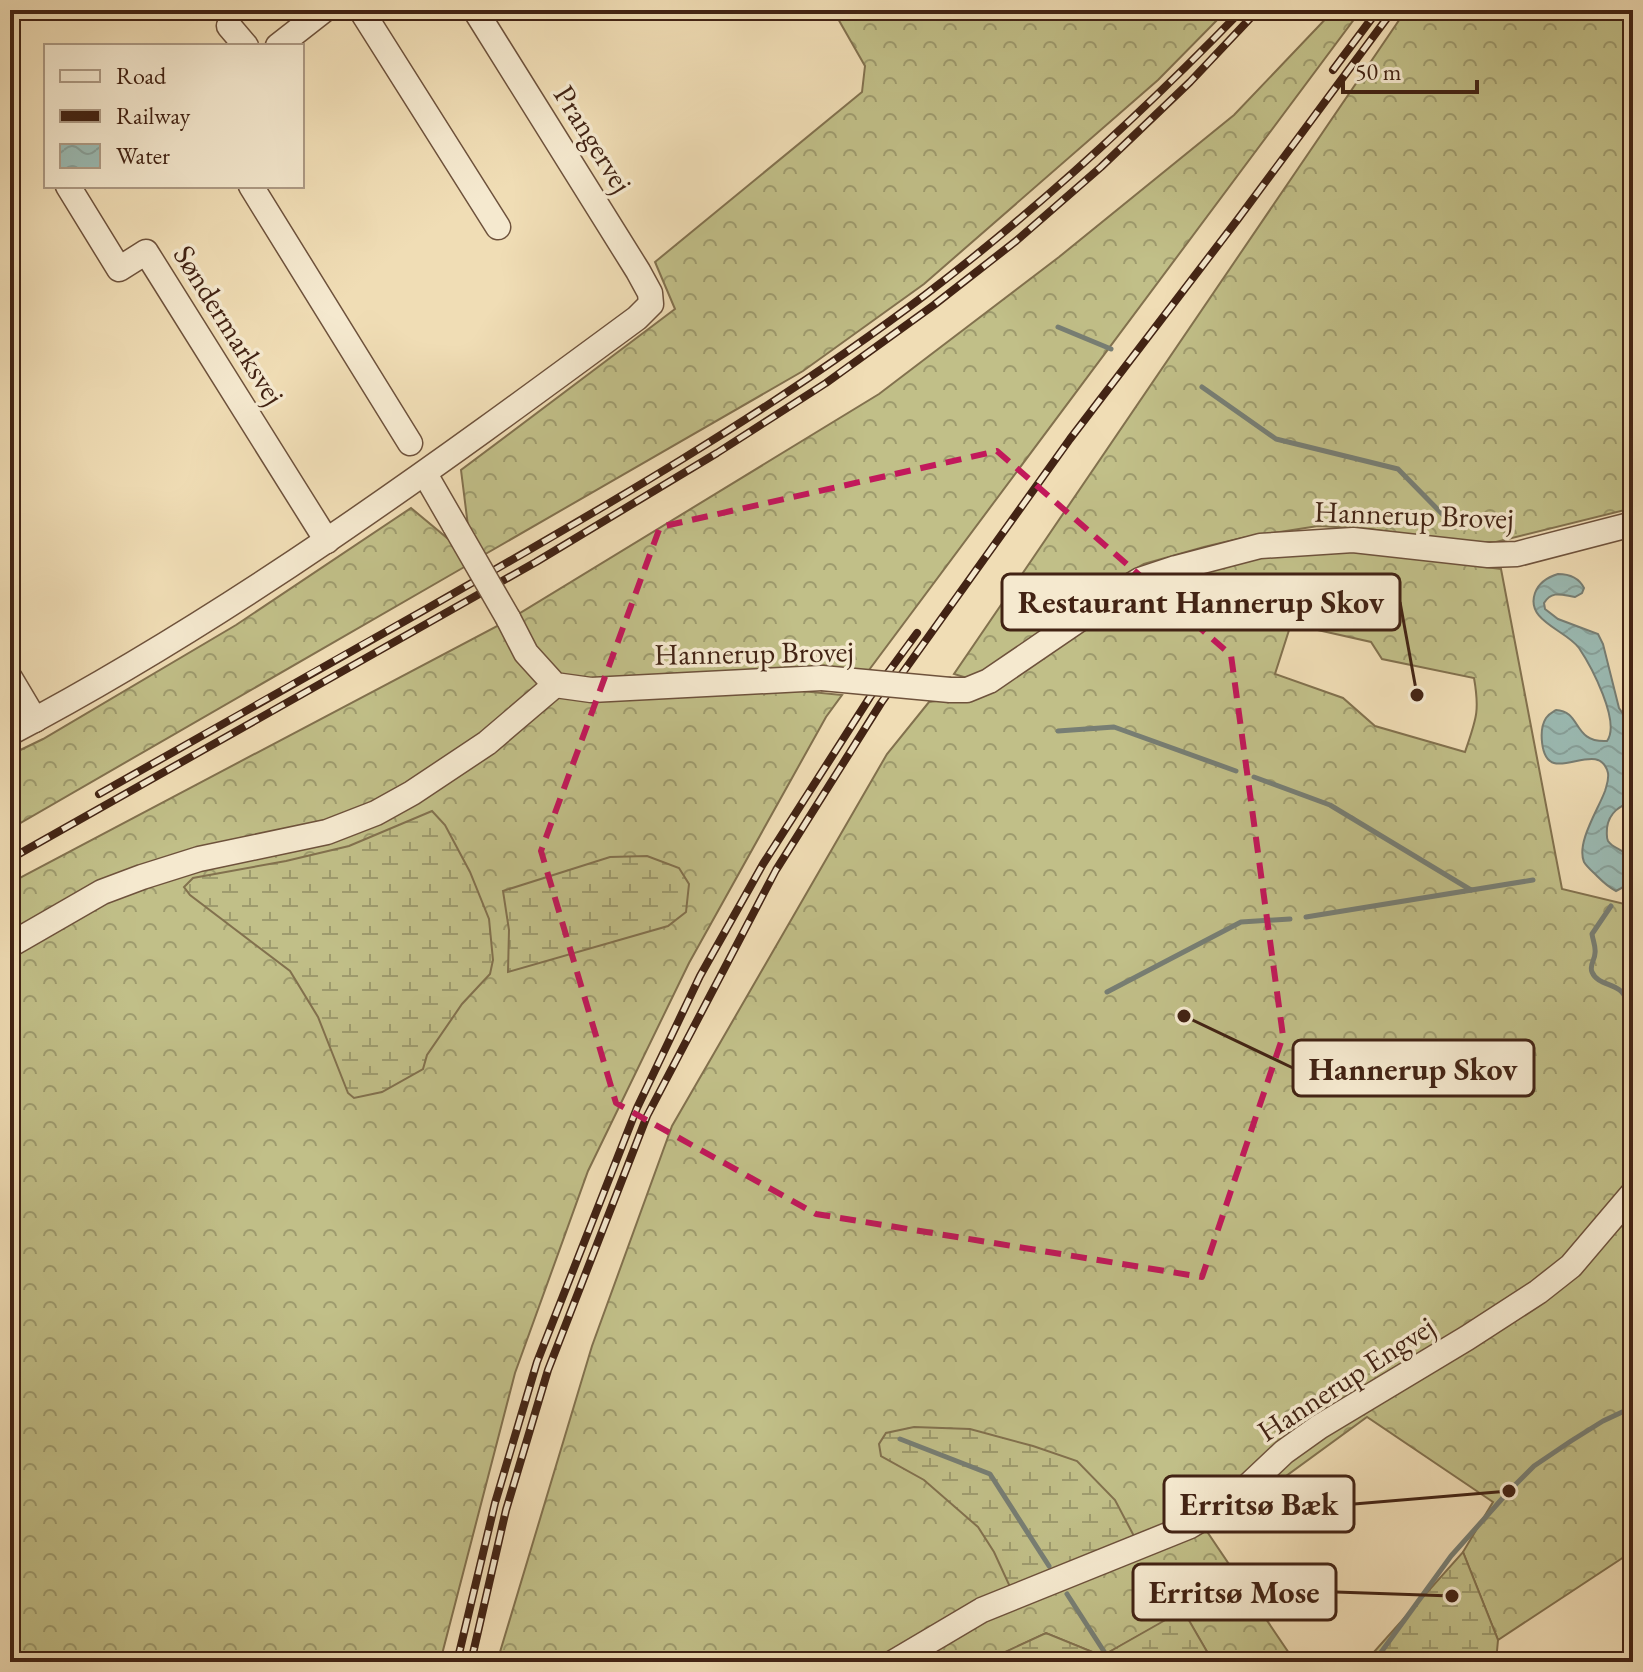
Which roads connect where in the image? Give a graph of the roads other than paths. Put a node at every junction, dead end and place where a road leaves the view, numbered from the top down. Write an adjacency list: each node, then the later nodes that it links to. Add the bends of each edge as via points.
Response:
1 (324, 10): 6 (street)
2 (361, 10): 9 (street)
3 (475, 10): 11 (street, Prangervej, via 638,271 651,304)
4 (229, 26): 5 (street)
5 (244, 44)
6 (281, 44)
7 (69, 188): 13 (street, Søndermarksvej, via 119,269 146,252)
8 (252, 188): 10 (street)
9 (498, 227)
10 (408, 425)
11 (425, 474): 13 (street); 15 (street, bridge, via 526,653)
12 (1633, 524): 15 (street, Hannerup Brovej, bridge, via 1517,554 1353,540 1260,546 1140,580 989,681 967,690 822,678 591,690)
13 (327, 541): 16 (street)
14 (10, 678): 16 (street)
15 (555, 685): 18 (street, via 487,743 376,813 327,832 199,859 142,877 102,892)
16 (35, 720): 17 (street)
17 (10, 733)
18 (10, 945)
19 (1633, 1193): 20 (street, Hannerup Engvej, via 1571,1266 1538,1292 1319,1427 1232,1501 1190,1526 982,1610)
20 (894, 1662)

